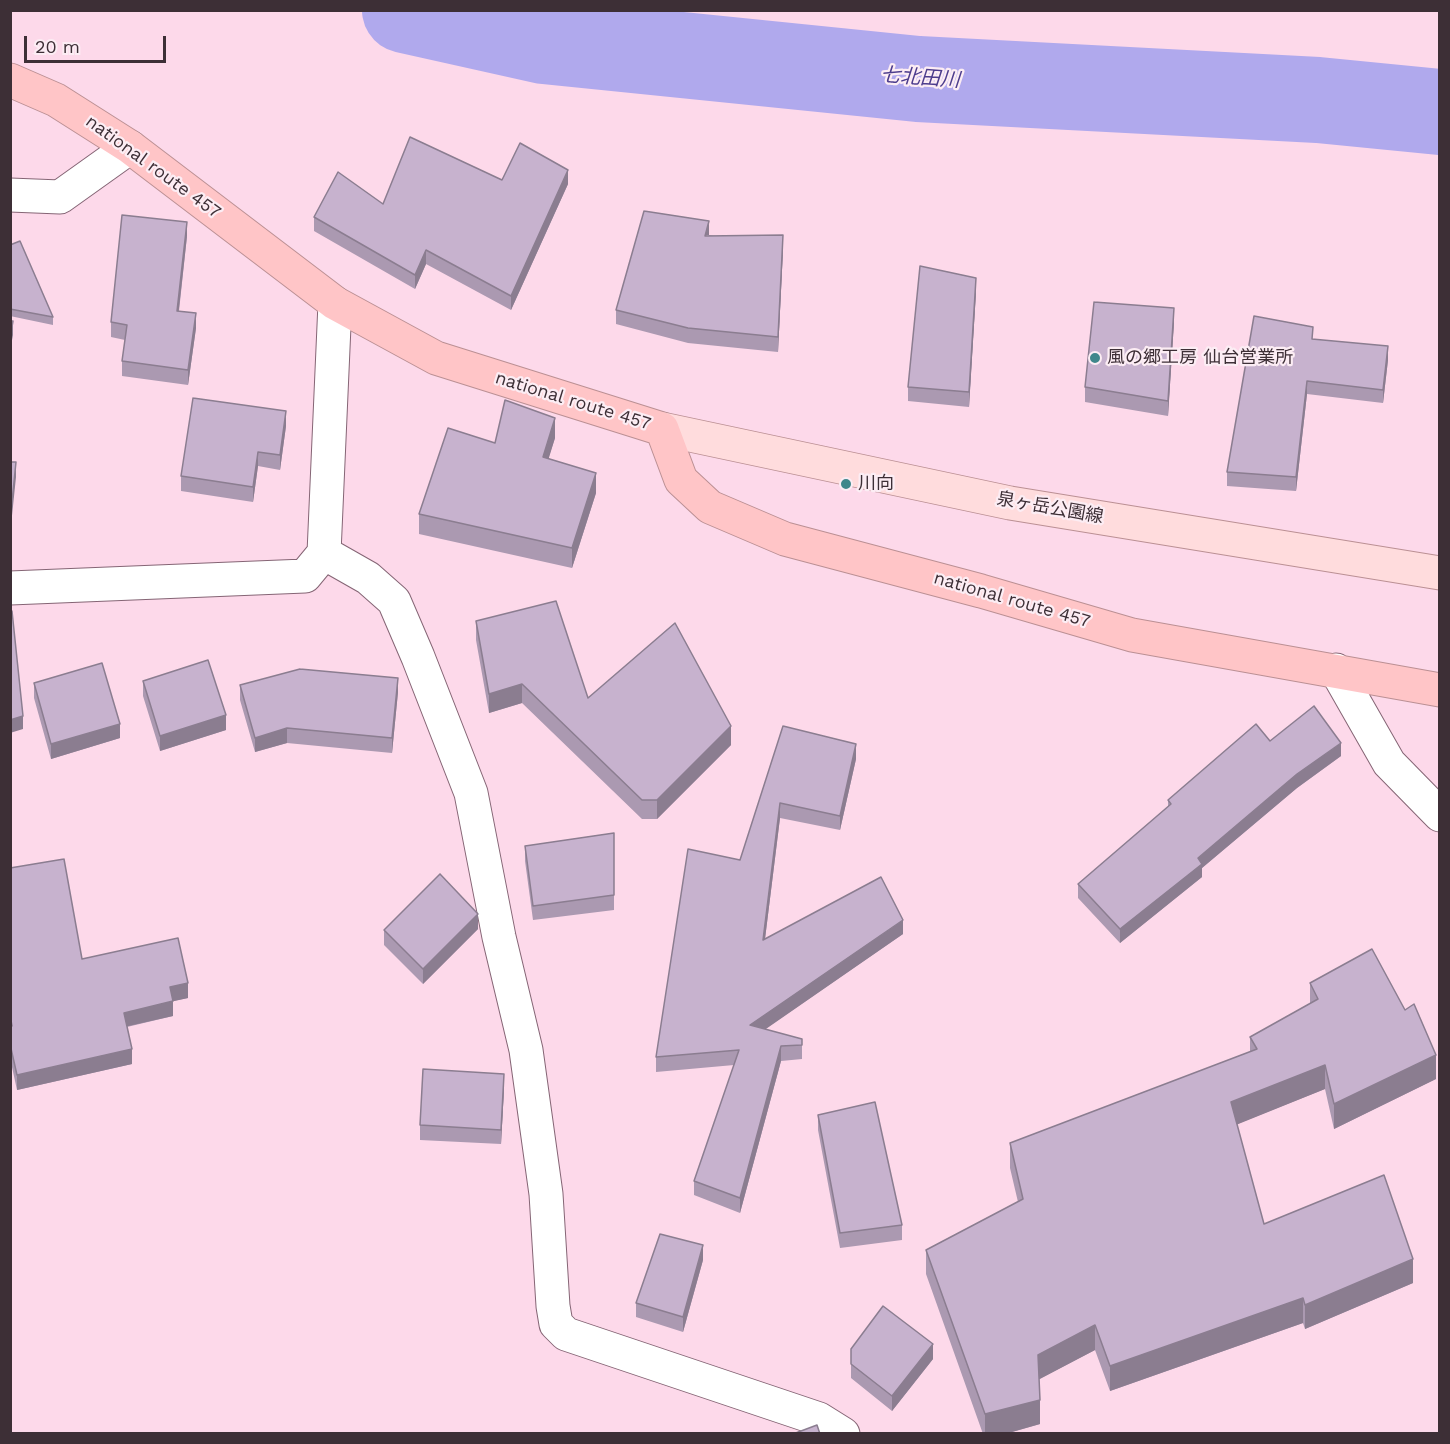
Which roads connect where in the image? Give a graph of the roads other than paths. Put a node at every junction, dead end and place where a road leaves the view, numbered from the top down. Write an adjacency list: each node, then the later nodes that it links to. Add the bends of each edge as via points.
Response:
1 (10, 80): 2 (highway, national route 457, via 56,100)
2 (130, 147): 3 (street, via 60,196); 4 (highway, national route 457)
3 (10, 195)
4 (335, 303): 5 (highway, national route 457, via 436,358); 6 (street)
5 (662, 429): 7 (main road, 泉ヶ岳公園線, via 1010,503); 9 (highway, national route 457, via 681,480 710,507 784,538 1132,634)
6 (324, 553): 8 (street, via 305,576); 12 (street, via 368,578 394,601 471,793 525,1050 546,1194 555,1324 566,1334 819,1419)
7 (1440, 573)
8 (10, 588)
9 (1336, 670): 10 (highway, national route 457); 11 (street, via 1389,763)
10 (1440, 690)
11 (1440, 815)
12 (843, 1434)

